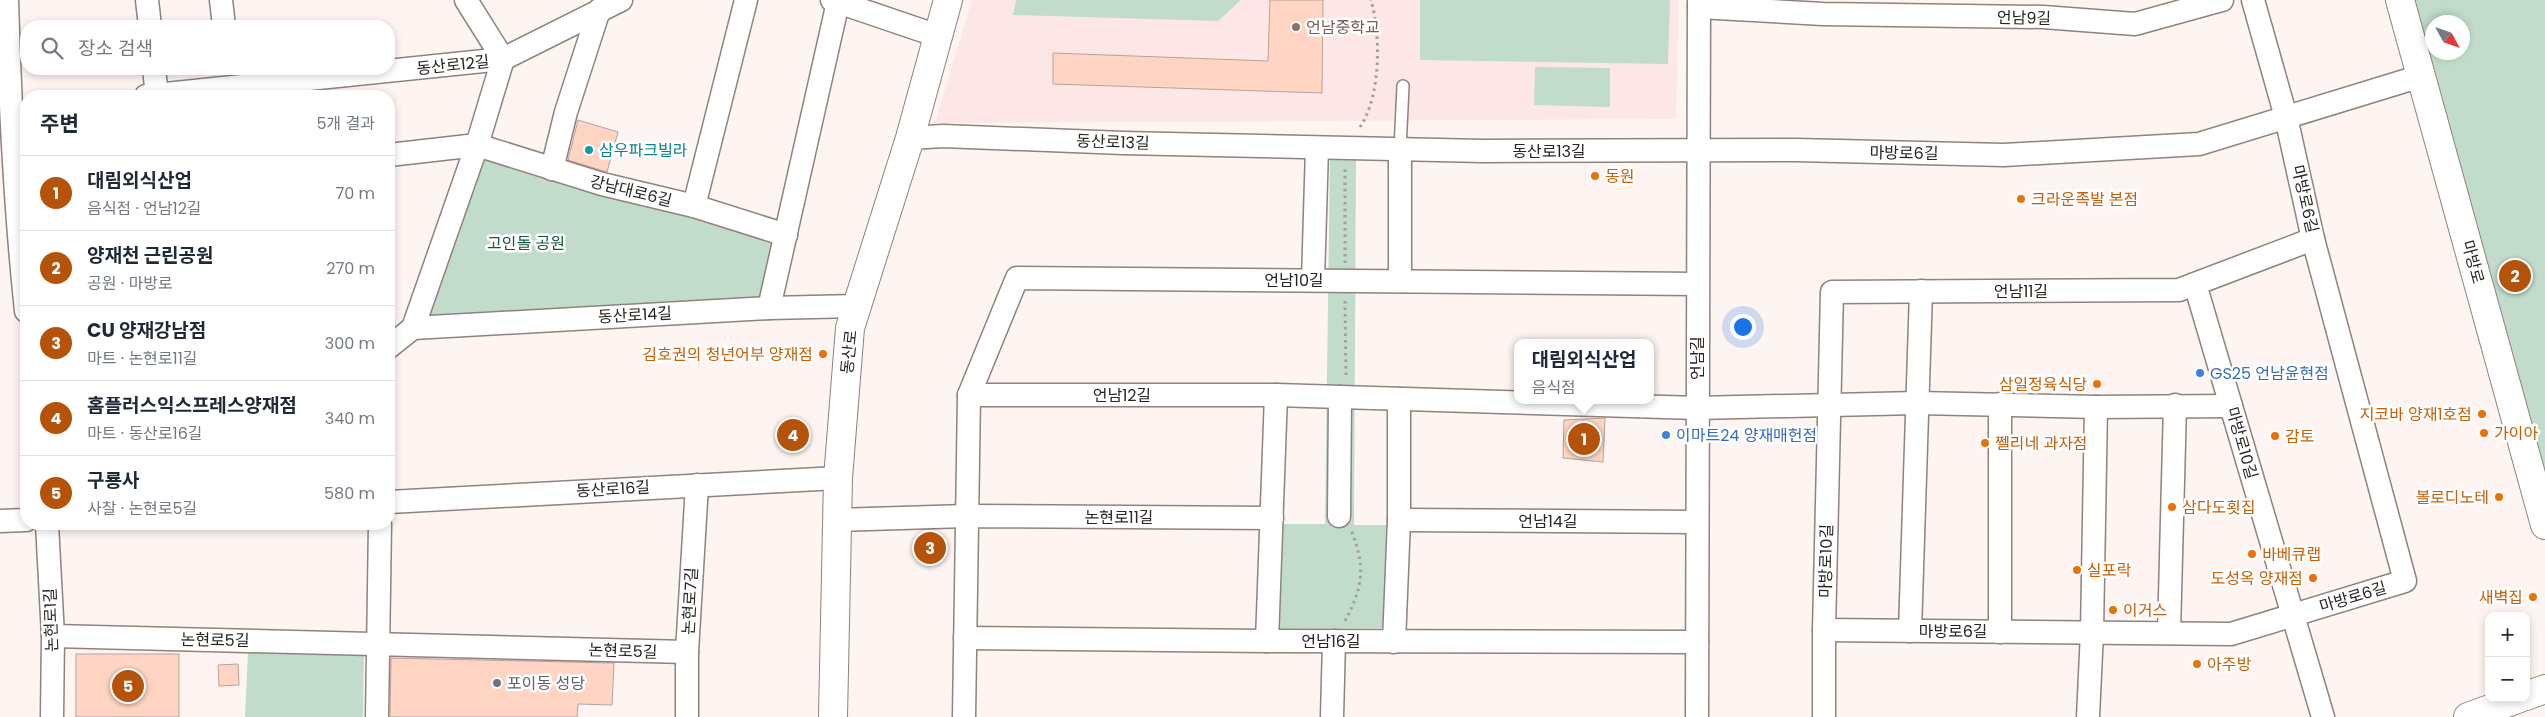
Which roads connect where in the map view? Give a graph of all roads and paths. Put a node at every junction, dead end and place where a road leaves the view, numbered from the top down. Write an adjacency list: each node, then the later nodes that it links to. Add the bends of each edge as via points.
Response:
1 (7, 0): 29 (street)
2 (147, 0): 17 (street)
3 (222, 0): 18 (street)
4 (466, 0): 20 (street)
5 (621, 0): 16 (street, 동산로12길)
6 (746, 0): 39 (street)
7 (948, 0): 19 (street, 동산로)
8 (1371, 0): 34 (path, via 1376,15 1378,71 1367,117)
9 (2222, 0): 15 (street, 언남9길, via 2135,24)
10 (2253, 0): 30 (street, 마방로6길)
11 (2400, 0): 24 (street, 마방로)
12 (835, 1): 19 (street); 40 (street)
13 (1699, 4): 14 (street, 언남9길); 36 (street, 언남길)
14 (1824, 7): 15 (street, 언남9길)
15 (2044, 9)
16 (599, 10): 20 (street, 동산로12길); 38 (street, via 566,112)
17 (149, 20)
18 (224, 20)
19 (938, 36): 31 (street, 동산로)
20 (503, 60): 21 (street, 동산로12길); 32 (street)
21 (395, 69)
22 (154, 75): 27 (street)
23 (331, 75): 25 (street, 동산로12길)
24 (2422, 76): 30 (street, 마방로6길); 77 (street, 마방로)
25 (228, 84): 28 (street, 동산로12길)
26 (1403, 86): 35 (lane)
27 (152, 90)
28 (190, 90)
29 (18, 110): 42 (street)
30 (2286, 117): 36 (street, 마방로6길, via 2199,144 2004,155); 41 (street, 마방로6길)
31 (910, 138): 33 (street, 동산로13길, via 944,136); 49 (street, 동산로)
32 (477, 145): 37 (street); 38 (street, 강남대로6길); 51 (street)
33 (1316, 148): 34 (street, 동산로13길); 43 (street)
34 (1345, 149): 35 (street, 동산로13길); 44 (path)
35 (1400, 150): 36 (street, 동산로13길); 45 (street)
36 (1697, 151): 46 (street, 언남길)
37 (395, 154)
38 (552, 169): 39 (street, 강남대로6길)
39 (694, 206): 40 (street, 강남대로6길)
40 (786, 234): 50 (street)
41 (2314, 239): 47 (street, 언남11길); 80 (street, 마방로6길, via 2405,581)
42 (20, 250)
43 (1312, 280): 44 (street, 언남10길); 53 (street, 언남10길, via 1017,278)
44 (1345, 280): 45 (street, 언남10길); 55 (path)
45 (1400, 280): 46 (street, 언남10길)
46 (1697, 284): 65 (street, 언남길)
47 (2195, 284): 48 (street, 언남11길, via 2179,290); 63 (street, 마방로10길)
48 (1921, 291): 59 (street); 61 (street, 언남11길, via 1832,292)
49 (857, 306): 50 (street, 동산로14길); 66 (street, 동산로, via 850,328)
50 (769, 308): 51 (street, 동산로14길)
51 (413, 328): 52 (street)
52 (395, 342)
53 (968, 395): 54 (street, 언남12길); 69 (street)
54 (1276, 395): 55 (street, 언남12길); 70 (street)
55 (1344, 397): 56 (street, 언남12길); 75 (street)
56 (1399, 399): 57 (street, 언남12길); 73 (street)
57 (1514, 402)
58 (1565, 404): 65 (street, 언남12길)
59 (1917, 404): 60 (street); 61 (street); 82 (street)
60 (2000, 404): 64 (street); 83 (street)
61 (1830, 405): 65 (street); 81 (street, 마방로10길)
62 (2175, 405): 63 (street); 64 (street); 85 (street)
63 (2231, 406): 80 (street, 마방로10길)
64 (2096, 407): 84 (street)
65 (1697, 408): 76 (street, 언남길)
66 (838, 478): 67 (street, 동산로16길); 72 (street, 동산로)
67 (697, 485): 68 (street, 동산로16길); 93 (street, 논현로7길)
68 (395, 502)
69 (966, 516): 70 (street, 논현로11길); 72 (street, 논현로11길); 87 (street)
70 (1272, 518): 88 (street)
71 (20, 520): 74 (street)
72 (836, 520): 100 (street, 동산로)
73 (1399, 520): 76 (street, 언남14길); 90 (street)
74 (0, 521)
75 (1344, 521): 89 (path, via 1360,550 1362,577 1354,603)
76 (1697, 522): 91 (street, 언남길)
77 (2545, 525)
78 (47, 530): 86 (street, 논현로1길)
79 (380, 530): 92 (street)
80 (2293, 615): 85 (street, 마방로6길, via 2231,634); 106 (street, 마방로10길)
81 (1824, 630): 82 (street, 마방로6길); 104 (street, 마방로10길)
82 (1910, 631): 83 (street, 마방로6길)
83 (2000, 632): 84 (street, 마방로6길)
84 (2092, 632): 85 (street, 마방로6길); 105 (street)
85 (2168, 633)
86 (53, 636): 92 (street, 논현로5길); 97 (street, 논현로1길)
87 (965, 638): 88 (street, 언남16길); 101 (street)
88 (1267, 641): 89 (street, 언남16길)
89 (1334, 641): 90 (street, 언남16길); 102 (street)
90 (1394, 642): 91 (street, 언남16길)
91 (1697, 642): 103 (street, 언남길)
92 (378, 644): 93 (street, 논현로5길); 98 (street)
93 (688, 652): 99 (street, 논현로7길)
94 (2545, 689): 95 (street)
95 (2530, 695)
96 (2509, 702): 107 (street)
97 (52, 717)
98 (377, 717)
99 (687, 717)
100 (834, 717)
101 (964, 717)
102 (1332, 717)
103 (1697, 717)
104 (1824, 717)
105 (2088, 717)
106 (2323, 717)
107 (2468, 717)

